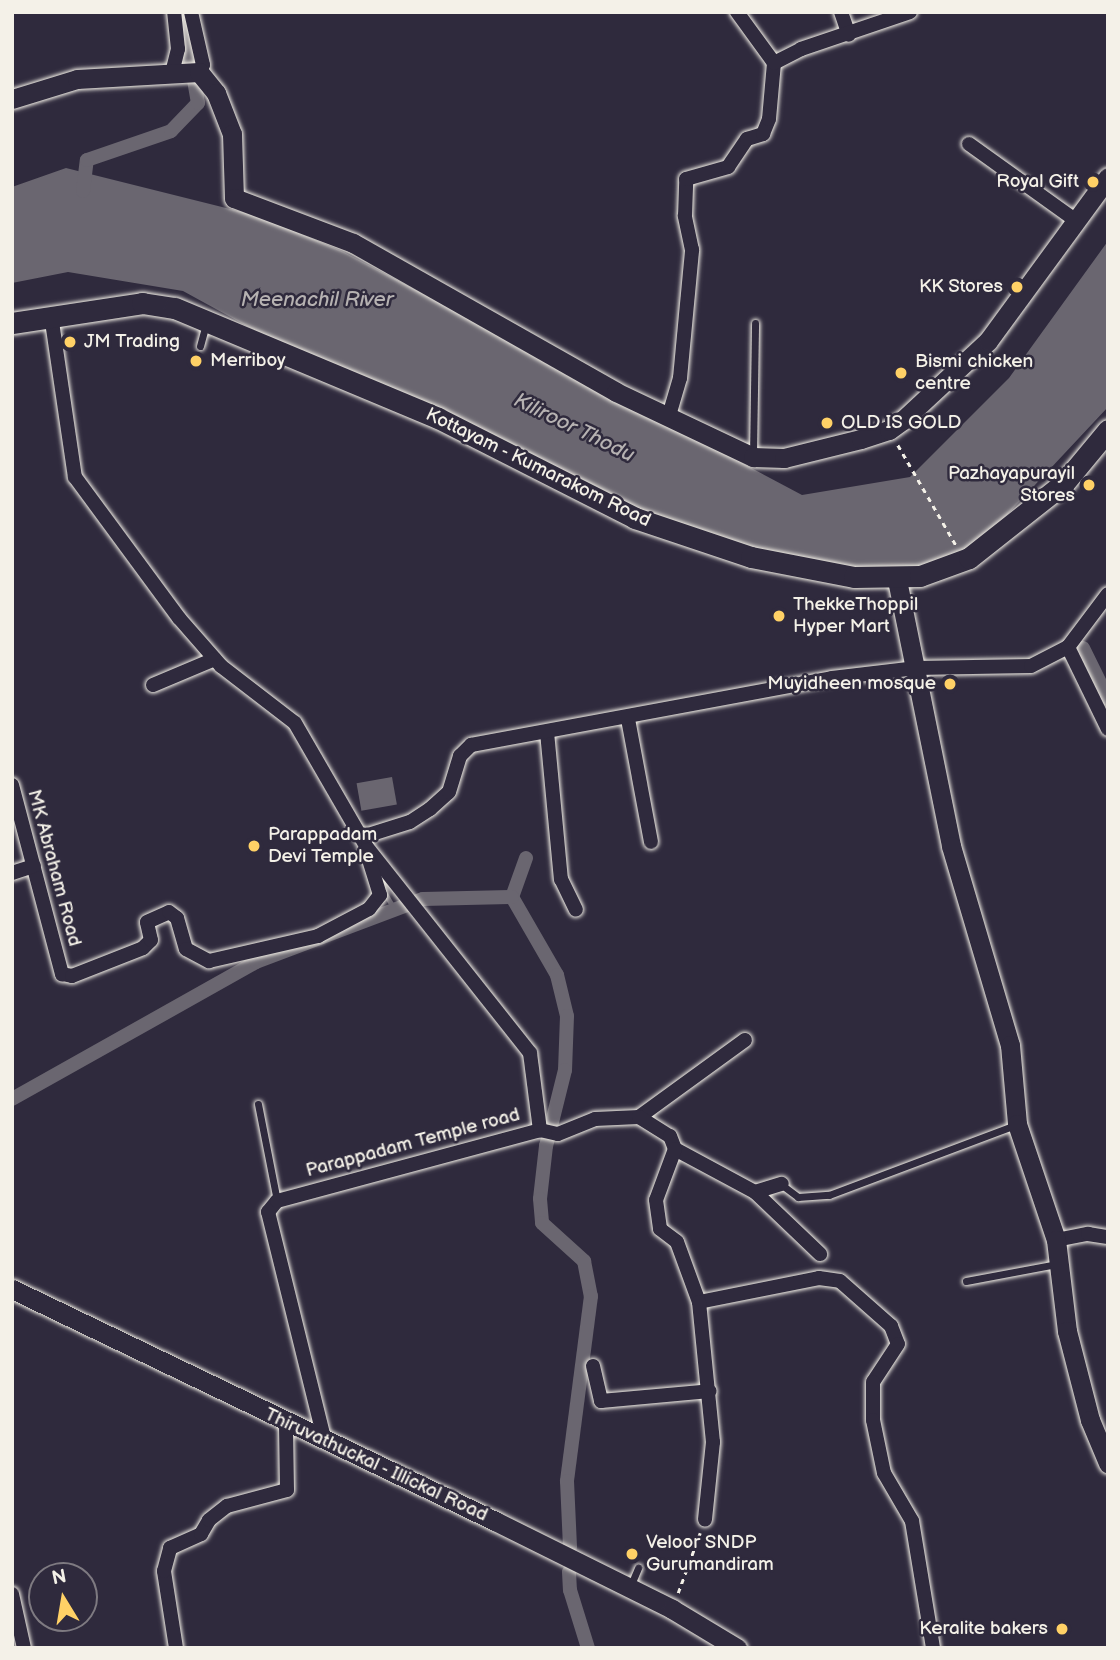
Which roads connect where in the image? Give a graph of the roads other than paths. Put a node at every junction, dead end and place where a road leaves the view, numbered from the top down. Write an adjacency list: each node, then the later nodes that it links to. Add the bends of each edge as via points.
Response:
1 (174, 12): 9 (street, via 178,48)
2 (191, 12): 8 (street, via 203,65)
3 (737, 12): 7 (street)
4 (841, 12): 6 (street)
5 (910, 12): 6 (street)
6 (849, 35): 7 (street, via 801,49)
7 (774, 63): 19 (street, via 764,134 747,139 727,167 686,179 685,216 692,250 680,378)
8 (200, 72): 9 (street); 19 (street, via 216,93 232,134 234,198 353,243)
9 (172, 73): 10 (street, via 77,79)
10 (12, 99)
11 (969, 144): 13 (street)
12 (1108, 177): 13 (street)
13 (1078, 222): 21 (street, via 988,341 889,430 785,458)
14 (51, 315): 15 (main road, Kottayam - Kumarakom Road); 16 (main road, Kottayam - Kumarakom Road, via 142,303 175,308); 25 (street, Parappadam Temple road, via 75,477 179,618)
15 (12, 323)
16 (206, 323): 18 (lane); 22 (main road, Kottayam - Kumarakom Road, via 438,418 598,502 666,530 781,564)
17 (755, 323): 21 (lane)
18 (200, 346)
19 (668, 419): 21 (street)
20 (1108, 430): 22 (main road, Kottayam - Kumarakom Road, via 1064,483 989,545 942,570)
21 (753, 457)
22 (897, 580): 26 (street)
23 (1108, 594): 24 (street)
24 (1068, 647): 26 (street, via 1031,666); 29 (street)
25 (215, 659): 27 (street); 32 (street, Parappadam Temple road, via 295,723)
26 (916, 668): 28 (street, via 832,678); 40 (street, via 951,846 1010,1045)
27 (153, 685)
28 (628, 719): 30 (street); 33 (street)
29 (1108, 729)
30 (547, 732): 32 (street, via 471,745 460,756 449,792 410,822); 36 (street, via 561,879)
31 (12, 785): 34 (street, MK Abraham Road)
32 (364, 841): 34 (street, MK Abraham Road, via 380,895 369,909 318,936 209,961 186,949 177,918 169,912 147,922 152,940 143,948 72,976 62,974); 41 (street, Parappadam Temple road, via 530,1053)
33 (650, 842)
34 (34, 866): 35 (street)
35 (12, 873)
36 (576, 910)
37 (746, 1040): 39 (street)
38 (258, 1104): 45 (lane)
39 (639, 1117): 41 (street, via 596,1119 558,1134); 42 (street, via 670,1136)
40 (1017, 1124): 43 (lane, via 828,1195 798,1197); 47 (street)
41 (542, 1130): 45 (street, Parappadam Temple road)
42 (675, 1149): 44 (street); 52 (street, via 656,1200 660,1230 677,1242)
43 (782, 1184): 44 (street)
44 (755, 1192): 48 (street)
45 (277, 1201): 56 (street, via 268,1212)
46 (1108, 1237): 47 (street, via 1088,1234)
47 (1056, 1240): 49 (street)
48 (820, 1254)
49 (1061, 1263): 50 (lane); 57 (street, via 1067,1331 1090,1420)
50 (966, 1281)
51 (12, 1289): 55 (street, Thiruvathuckal - Illickal Road)
52 (699, 1302): 54 (street); 65 (street, via 819,1278 840,1281 891,1326 898,1343 873,1382 873,1420 884,1473 912,1521)
53 (593, 1366): 54 (street, via 601,1401)
54 (710, 1391): 58 (street, via 713,1442)
55 (286, 1423): 56 (street, Thiruvathuckal - Illickal Road); 63 (street, via 287,1490 228,1506 209,1520 201,1534 170,1549 164,1571)
56 (324, 1438): 60 (street, Thiruvathuckal - Illickal Road)
57 (1108, 1464)
58 (705, 1520)
59 (638, 1568): 60 (lane)
60 (630, 1588): 64 (street, Thiruvathuckal - Illickal Road)
61 (12, 1594): 62 (street)
62 (24, 1648)
63 (176, 1648)
64 (737, 1648)
65 (933, 1648)

